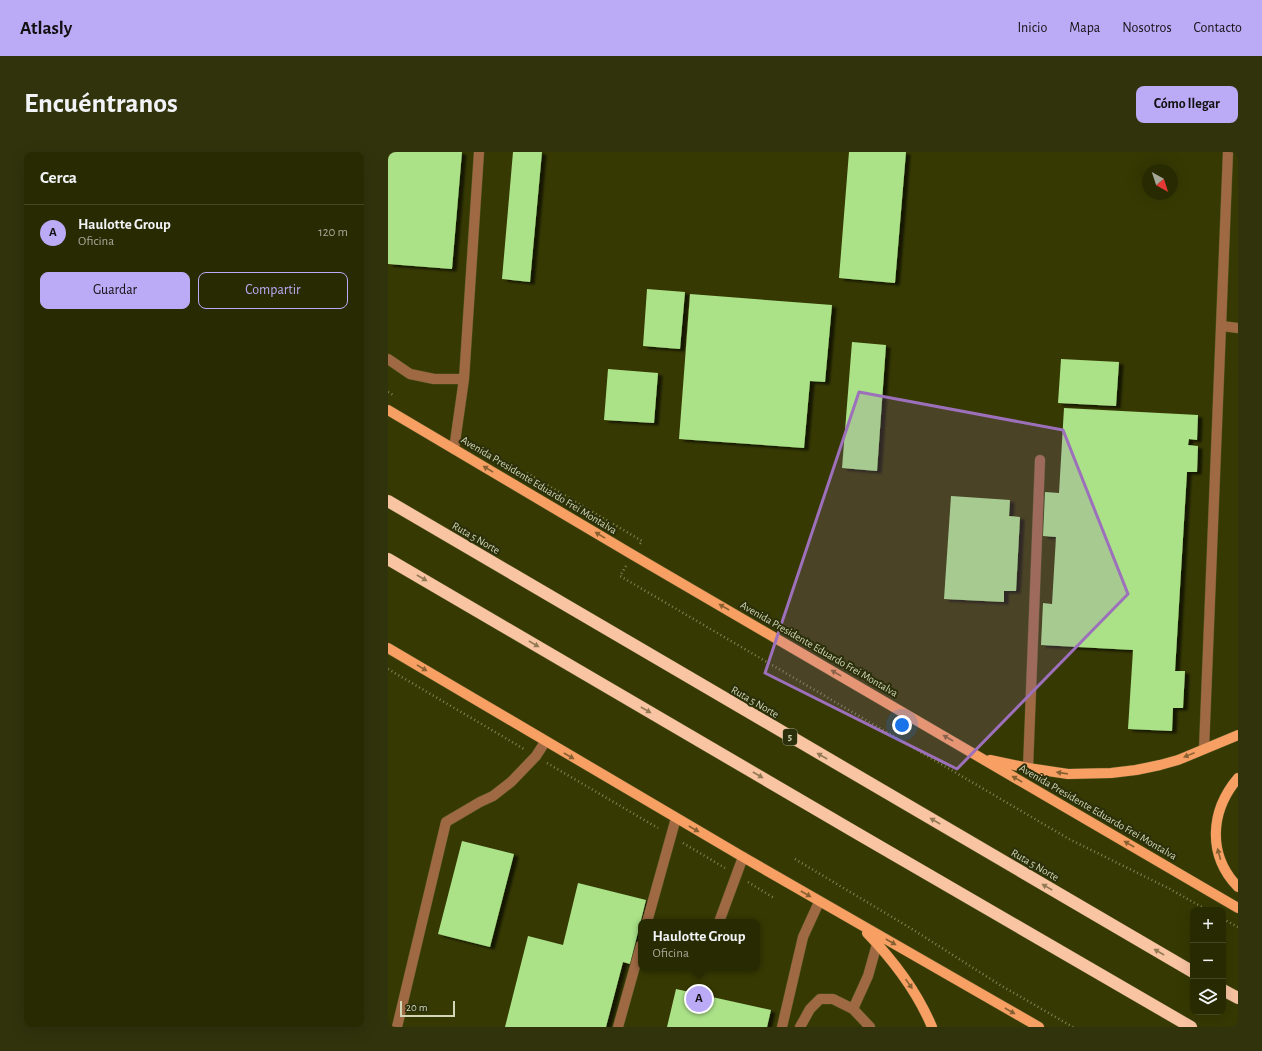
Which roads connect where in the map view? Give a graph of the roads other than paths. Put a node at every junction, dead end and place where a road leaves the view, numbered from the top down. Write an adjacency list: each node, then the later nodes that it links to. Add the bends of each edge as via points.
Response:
1 (479, 152): 6 (lane)
2 (1228, 152): 3 (lane)
3 (1222, 326): 4 (lane); 15 (lane)
4 (1238, 328)
5 (388, 359): 6 (lane, via 410,374 434,379)
6 (464, 379): 8 (lane)
7 (388, 410): 8 (main road, Avenida Presidente Eduardo Frei Montalva)
8 (454, 449): 16 (main road, Avenida Presidente Eduardo Frei Montalva, one-way to 8)
9 (1040, 460): 17 (lane)
10 (388, 501): 29 (highway, Ruta 5 Norte / 5, one-way to 10)
11 (388, 559): 40 (highway, one-way to 40)
12 (388, 648): 14 (main road, one-way to 14)
13 (1238, 735): 15 (main road)
14 (545, 742): 19 (main road, one-way to 19); 33 (lane, via 536,756 511,782 493,796 446,822)
15 (1204, 749): 17 (main road, one-way to 17, via 1172,762 1111,773 1068,774)
16 (982, 758): 17 (main road); 23 (main road, Avenida Presidente Eduardo Frei Montalva, one-way to 16)
17 (1028, 768)
18 (1238, 778): 21 (main road, one-way to 18, via 1224,869 1216,840 1220,809 1224,798)
19 (676, 818): 20 (main road, one-way to 20); 24 (lane)
20 (743, 857): 22 (main road, one-way to 22); 25 (lane)
21 (1238, 887)
22 (819, 902): 26 (main road); 35 (lane, via 803,937)
23 (1238, 908)
24 (648, 919)
25 (720, 919)
26 (857, 923): 27 (main road); 39 (main road, one-way to 39)
27 (877, 944): 32 (lane, via 868,976); 38 (main road, one-way to 38, via 890,957 915,993)
28 (638, 956): 34 (lane)
29 (1190, 970)
30 (1226, 992): 31 (highway)
31 (1238, 998)
32 (854, 1009): 36 (lane, via 833,999 820,999 810,1009); 37 (lane)
33 (397, 1027)
34 (618, 1027)
35 (782, 1027)
36 (800, 1027)
37 (870, 1027)
38 (932, 1027)
39 (1039, 1027)
40 (1191, 1027)

